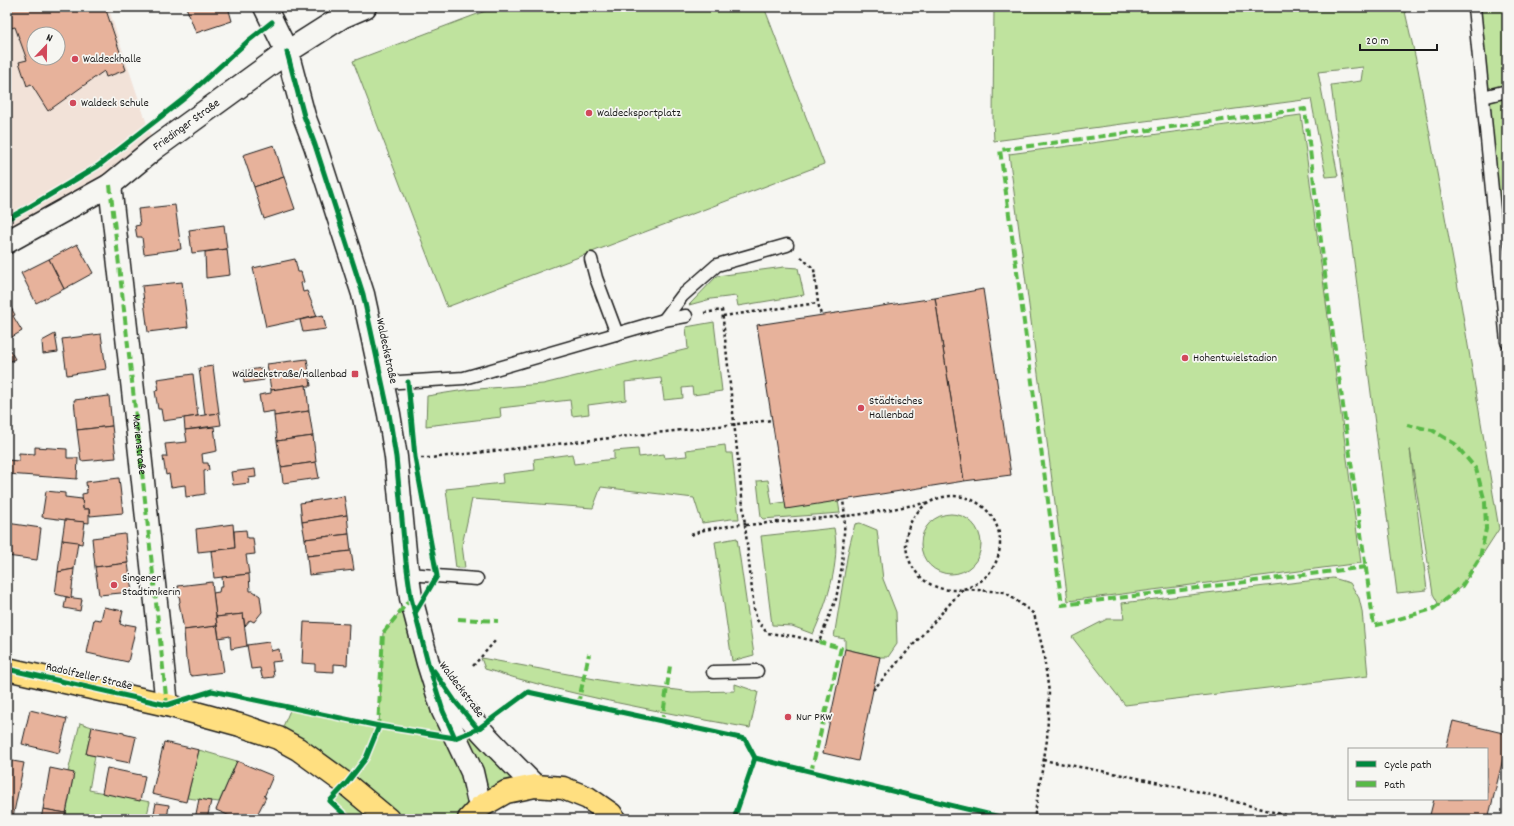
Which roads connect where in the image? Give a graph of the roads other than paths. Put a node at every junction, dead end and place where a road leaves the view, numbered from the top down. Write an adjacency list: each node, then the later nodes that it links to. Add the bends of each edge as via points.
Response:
1 (265, 7): 4 (street, Waldeckstraße)
2 (365, 7): 4 (street, Friedinger Straße, via 342,17)
3 (1474, 7): 6 (lane)
4 (287, 52): 7 (street, Friedinger Straße, via 155,148); 15 (street, Waldeckstraße, via 304,116 363,294)
5 (1507, 91): 6 (lane)
6 (1483, 97): 14 (lane)
7 (110, 185): 8 (street, Friedinger Straße); 22 (street, Marienstraße)
8 (7, 242)
9 (787, 245): 12 (lane, via 717,265 682,296)
10 (591, 259): 13 (lane)
11 (686, 316): 12 (lane)
12 (664, 320): 13 (lane)
13 (617, 334): 15 (lane, via 464,378)
14 (1507, 342)
15 (382, 383): 16 (street, Waldeckstraße, via 396,457)
16 (408, 574): 17 (lane); 18 (street, Waldeckstraße, via 411,598)
17 (477, 579)
18 (428, 663): 23 (street, Waldeckstraße, via 478,729); 24 (street, Waldeckstraße, via 443,711 472,772)
19 (7, 669): 22 (main road, Radolfzeller Straße)
20 (712, 672): 21 (lane)
21 (757, 672)
22 (167, 705): 25 (main road, Radolfzeller Straße, via 278,738 328,771)
23 (535, 786): 24 (main road, via 506,792); 26 (main road, via 562,788 588,798 611,814)
24 (474, 813)
25 (388, 819)
26 (614, 819)

